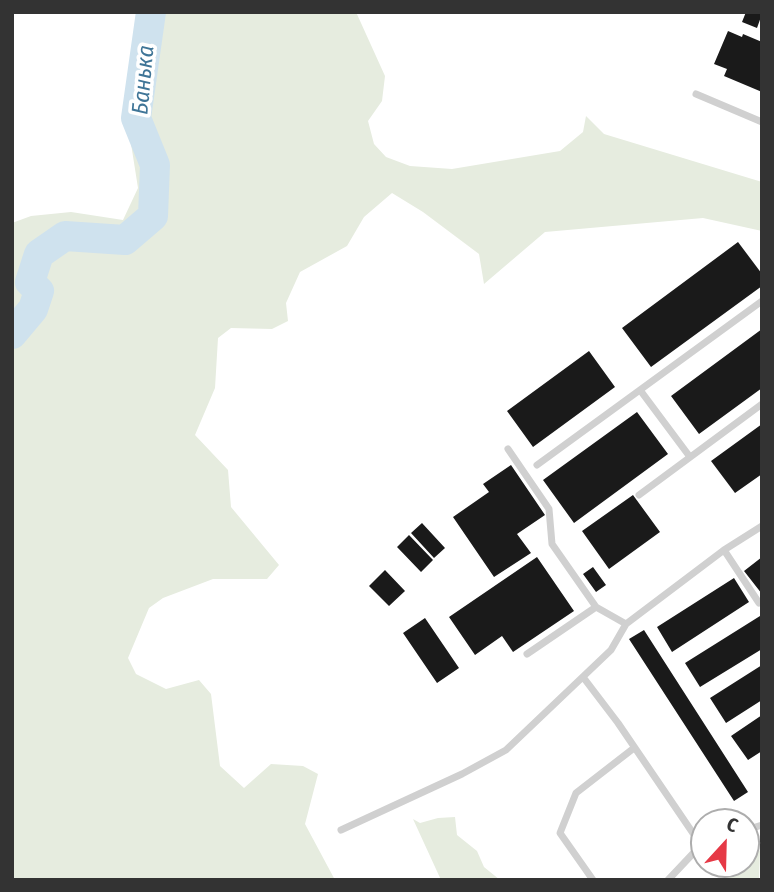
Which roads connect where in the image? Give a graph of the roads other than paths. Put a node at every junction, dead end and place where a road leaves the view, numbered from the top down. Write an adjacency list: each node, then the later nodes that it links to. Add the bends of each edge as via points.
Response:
1 (696, 94): 2 (lane)
2 (762, 122)
3 (762, 301): 4 (lane)
4 (640, 390): 7 (lane); 8 (lane)
5 (762, 404): 7 (lane)
6 (508, 449): 13 (lane, via 549,509 552,544)
7 (690, 457): 9 (lane)
8 (537, 465)
9 (639, 495)
10 (762, 526): 11 (lane)
11 (724, 550): 12 (lane); 14 (lane)
12 (759, 603)
13 (596, 607): 14 (lane); 15 (lane)
14 (626, 624): 16 (lane, via 611,650)
15 (527, 654)
16 (583, 677): 17 (lane); 19 (lane, via 506,750)
17 (635, 748): 18 (lane); 21 (lane, via 576,793 560,833)
18 (690, 828)
19 (341, 831)
20 (690, 857): 22 (lane)
21 (593, 880)
22 (668, 880)

